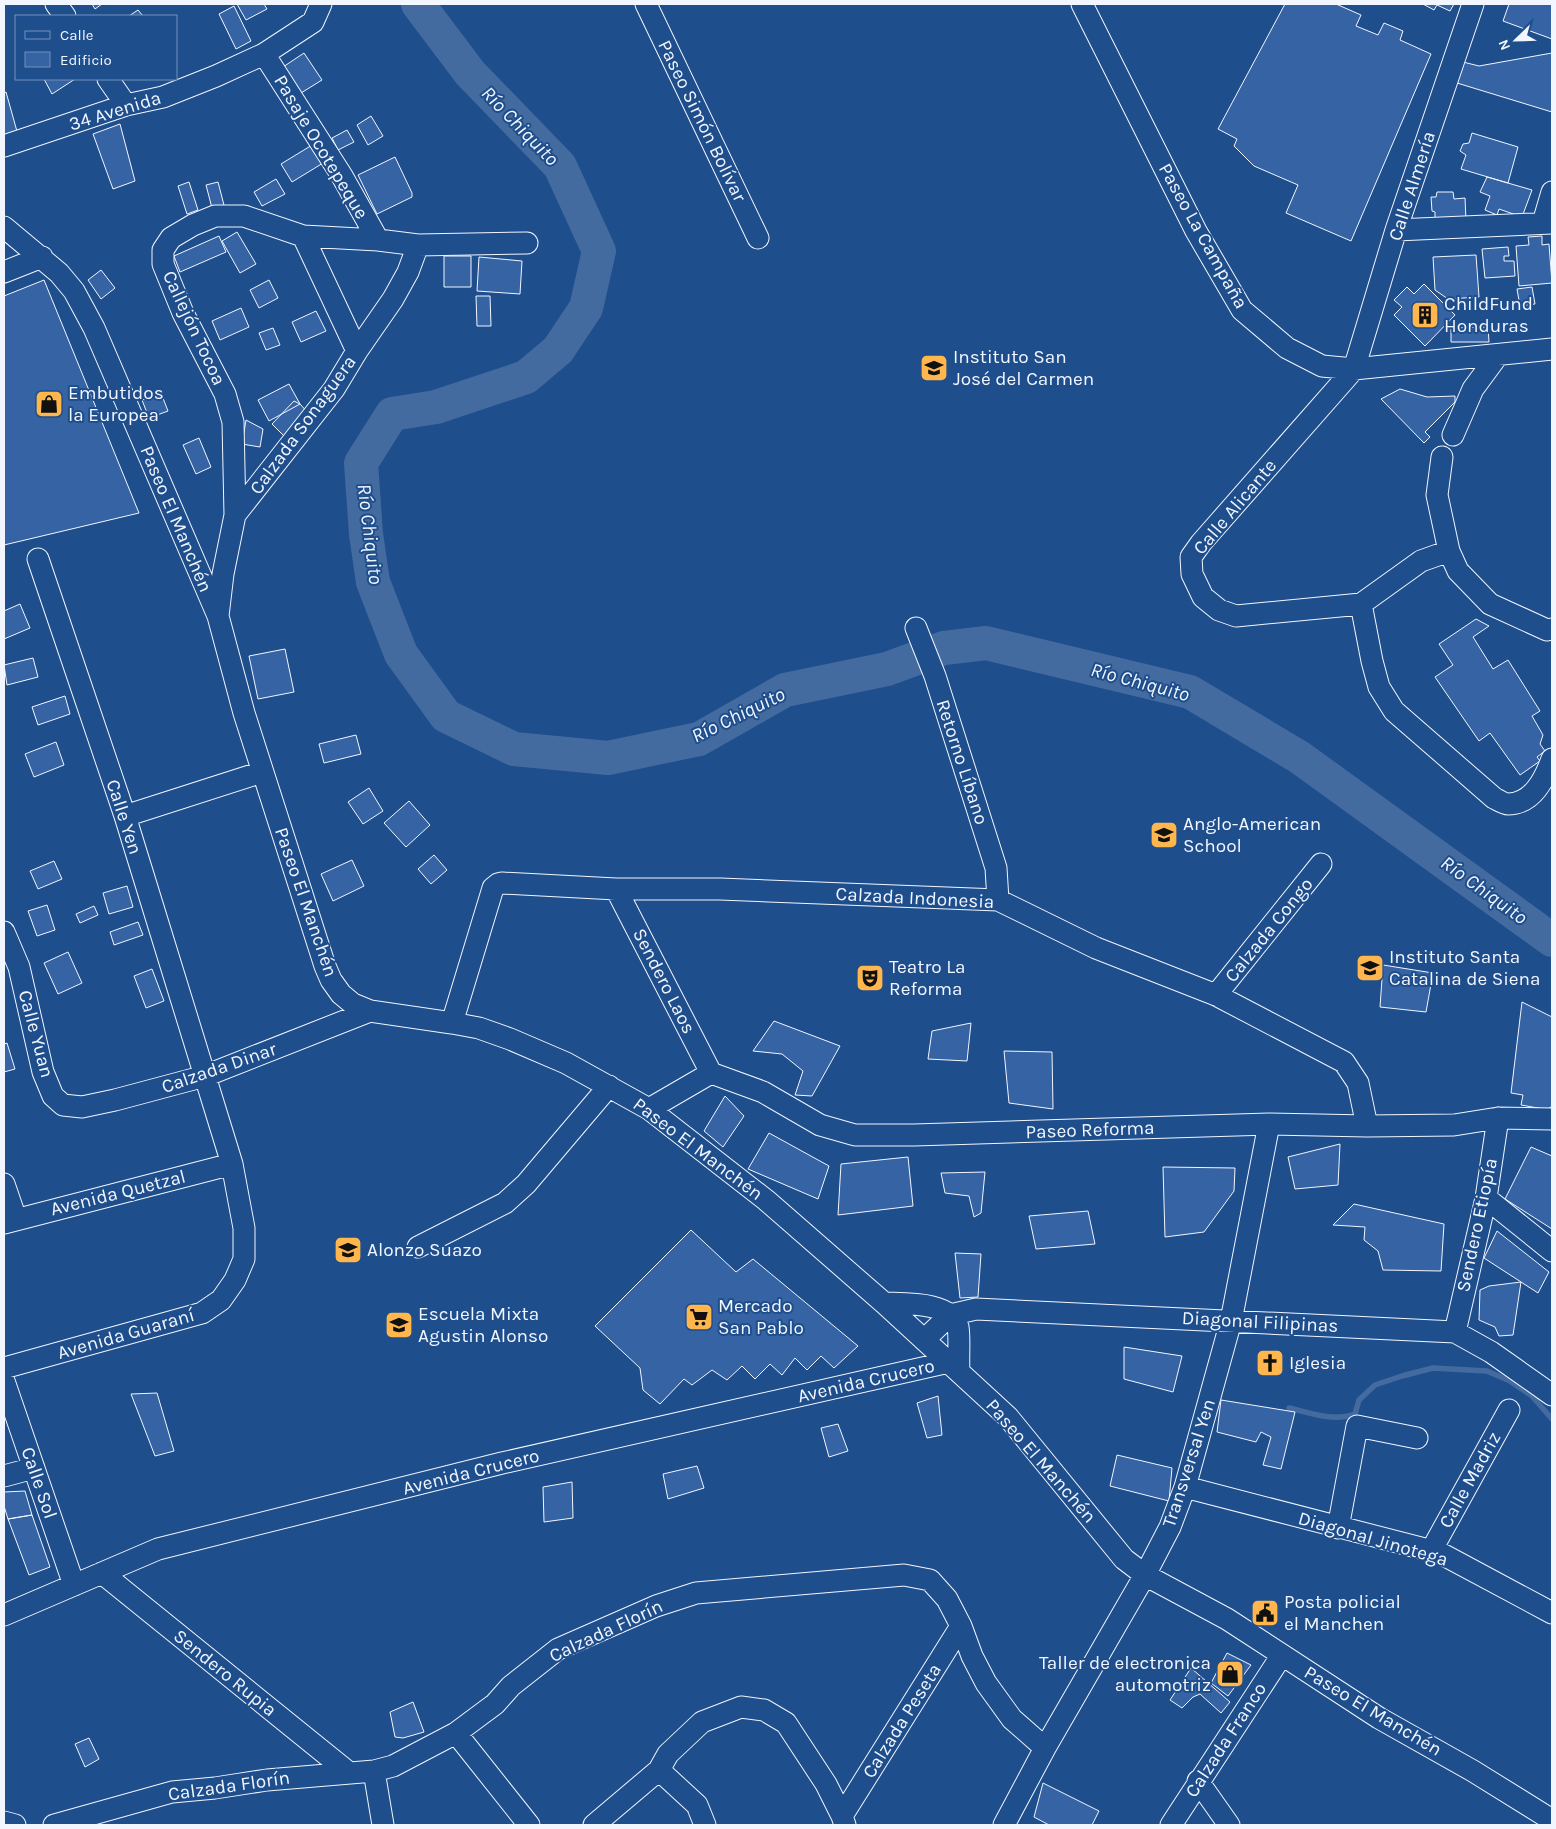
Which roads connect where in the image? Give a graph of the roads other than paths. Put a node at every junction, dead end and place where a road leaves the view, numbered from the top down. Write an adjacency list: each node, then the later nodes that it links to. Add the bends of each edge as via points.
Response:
1 (56, 4): 6 (street)
2 (646, 4): 16 (street, Paseo Simón Bolívar)
3 (1082, 4): 25 (street, Paseo La Campaña, via 1196,231 1242,310 1287,348 1322,366)
4 (1473, 4): 14 (street, Calle Almería)
5 (321, 5): 7 (street, 34 Avenida, via 313,22)
6 (64, 15)
7 (264, 54): 9 (street, 34 Avenida, via 163,97); 17 (street, Pasaje Ocotepeque, via 342,176)
8 (109, 80): 9 (street)
9 (126, 105): 10 (street, 34 Avenida)
10 (4, 146)
11 (1552, 192): 12 (street)
12 (1548, 223): 14 (street)
13 (4, 227): 20 (street, Paseo El Manchén)
14 (1396, 230): 25 (street, Calle Almería)
15 (303, 236): 17 (street, Callejón Tocoa); 23 (street); 28 (street, Callejón Tocoa, via 244,216 215,216 171,238 163,250 163,264 183,313 225,394 232,422)
16 (758, 238)
17 (378, 240): 19 (street, Callejón Tocoa)
18 (527, 243): 19 (street, Callejón Tocoa)
19 (418, 245): 23 (street, Calzada Sonaguera, via 394,299)
20 (42, 257): 21 (street); 32 (street, Paseo El Manchén, via 74,291 94,328)
21 (4, 272)
22 (1552, 349): 24 (street, Paseo La Campaña)
23 (357, 350): 28 (street, Calzada Sonaguera, via 334,389)
24 (1498, 355): 25 (street, Paseo La Campaña); 26 (street, via 1473,389)
25 (1354, 369): 31 (street, Calle Alicante, via 1201,543 1192,557 1192,574 1203,597 1219,610 1236,616)
26 (1452, 435)
27 (1442, 457): 29 (street, via 1437,495)
28 (235, 516): 32 (street, Calzada Sonaguera)
29 (1449, 551): 31 (street, via 1421,561); 34 (street, via 1458,571 1490,604 1547,630)
30 (38, 559): 37 (street, Calle Yen)
31 (1361, 604): 35 (street, via 1379,687 1394,711 1494,798 1507,804 1519,802 1538,789)
32 (218, 616): 36 (street, Paseo El Manchén)
33 (916, 628): 40 (street, Retorno Líbano, via 935,676 996,868)
34 (1552, 629)
35 (1552, 759)
36 (262, 772): 37 (street); 43 (street, Paseo El Manchén, via 331,980 353,1004)
37 (125, 816): 46 (street, Calle Yen)
38 (1321, 864): 42 (street, Calzada Congo)
39 (616, 890): 40 (street, Calzada Indonesia, via 720,889); 44 (street, Calzada Indonesia, via 498,884 494,888); 45 (street, Sendero Laos)
40 (998, 900): 42 (street, Calzada Indonesia, via 1096,948)
41 (4, 932): 48 (street, Calle Yuan, via 19,967 43,1072 53,1096)
42 (1216, 995): 53 (street, Calzada Indonesia, via 1344,1062 1358,1083)
43 (370, 1011): 44 (street, Paseo El Manchén); 46 (street, Calzada Dinar)
44 (452, 1023): 47 (street, Paseo El Manchén, via 510,1038)
45 (711, 1073): 49 (street); 52 (street, Paseo Reforma, via 763,1092 820,1125 855,1135)
46 (205, 1076): 48 (street, Calzada Dinar, via 114,1100 82,1106); 54 (street, Avenida Guaraní)
47 (609, 1086): 49 (street, Paseo El Manchén); 58 (street, via 526,1184 505,1203)
48 (63, 1105)
49 (649, 1109): 60 (street, Paseo El Manchén, via 766,1200)
50 (1498, 1118): 51 (street, Paseo Reforma); 53 (street, Paseo Reforma, via 1454,1125); 56 (street, Sendero Etiopía)
51 (1552, 1120)
52 (1269, 1124): 53 (street, Paseo Reforma); 62 (street, Transversal Yen)
53 (1367, 1126)
54 (232, 1164): 57 (street, Avenida Quetzal); 66 (street, Avenida Guaraní, via 244,1228 244,1259 221,1300 202,1313)
55 (4, 1184): 57 (street)
56 (1486, 1198): 59 (street); 63 (street, Sendero Etiopía)
57 (10, 1221)
58 (418, 1247)
59 (1552, 1250)
60 (884, 1303): 61 (street, via 938,1308); 64 (street, Paseo El Manchén)
61 (950, 1315): 62 (street, Diagonal Filipinas, via 976,1309); 64 (street); 65 (street, via 958,1327)
62 (1231, 1321): 63 (street, Diagonal Filipinas); 73 (street, Transversal Yen)
63 (1455, 1332): 68 (street, Diagonal Filipinas, via 1491,1352)
64 (924, 1340): 65 (street, Paseo El Manchén)
65 (954, 1366): 76 (street, Avenida Crucero, via 492,1466 158,1549); 77 (street, Paseo El Manchén, via 1008,1417 1124,1559)
66 (4, 1368)
67 (4, 1381): 71 (street, Calle Sol)
68 (1552, 1395)
69 (1509, 1410): 75 (street, Calle Madriz)
70 (1417, 1438): 74 (street, via 1357,1426)
71 (34, 1468): 72 (street); 78 (street, Calle Sol)
72 (4, 1476)
73 (1185, 1487): 74 (street, Diagonal Jinotega); 77 (street, Transversal Yen, via 1170,1527)
74 (1338, 1528): 75 (street, Diagonal Jinotega)
75 (1431, 1551): 79 (street, Diagonal Jinotega)
76 (102, 1573): 78 (street, Avenida Crucero); 87 (street, Sendero Rupia)
77 (1145, 1575): 82 (street, Paseo El Manchén, via 1227,1619); 84 (street, Transversal Yen)
78 (74, 1585): 80 (street, Avenida Crucero)
79 (1552, 1613)
80 (4, 1615)
81 (961, 1626): 83 (street, Calzada Florín, via 947,1599 930,1580 904,1575 696,1593 656,1606 558,1649); 84 (street, Calzada Florín, via 986,1683 1012,1719); 89 (street, Calzada Peseta)
82 (1282, 1655): 88 (street, Calzada Franco); 90 (street, Paseo El Manchén, via 1379,1718)
83 (456, 1733): 86 (street, Calzada Florín, via 393,1766); 95 (street)
84 (1045, 1748): 98 (street, Transversal Yen)
85 (659, 1770): 89 (street, via 668,1754 702,1722 741,1707 764,1710 786,1723 826,1784); 96 (street); 97 (street, via 696,1805)
86 (374, 1771): 87 (street, Calzada Florín); 94 (street)
87 (348, 1772): 93 (street, Calzada Florín, via 172,1792)
88 (1198, 1781): 99 (street, Calzada Franco); 100 (street)
89 (844, 1820)
90 (1552, 1820)
91 (4, 1822): 92 (street)
92 (15, 1825)
93 (54, 1825)
94 (383, 1825)
95 (529, 1825)
96 (594, 1825)
97 (705, 1825)
98 (1004, 1825)
99 (1171, 1825)
100 (1229, 1825)

